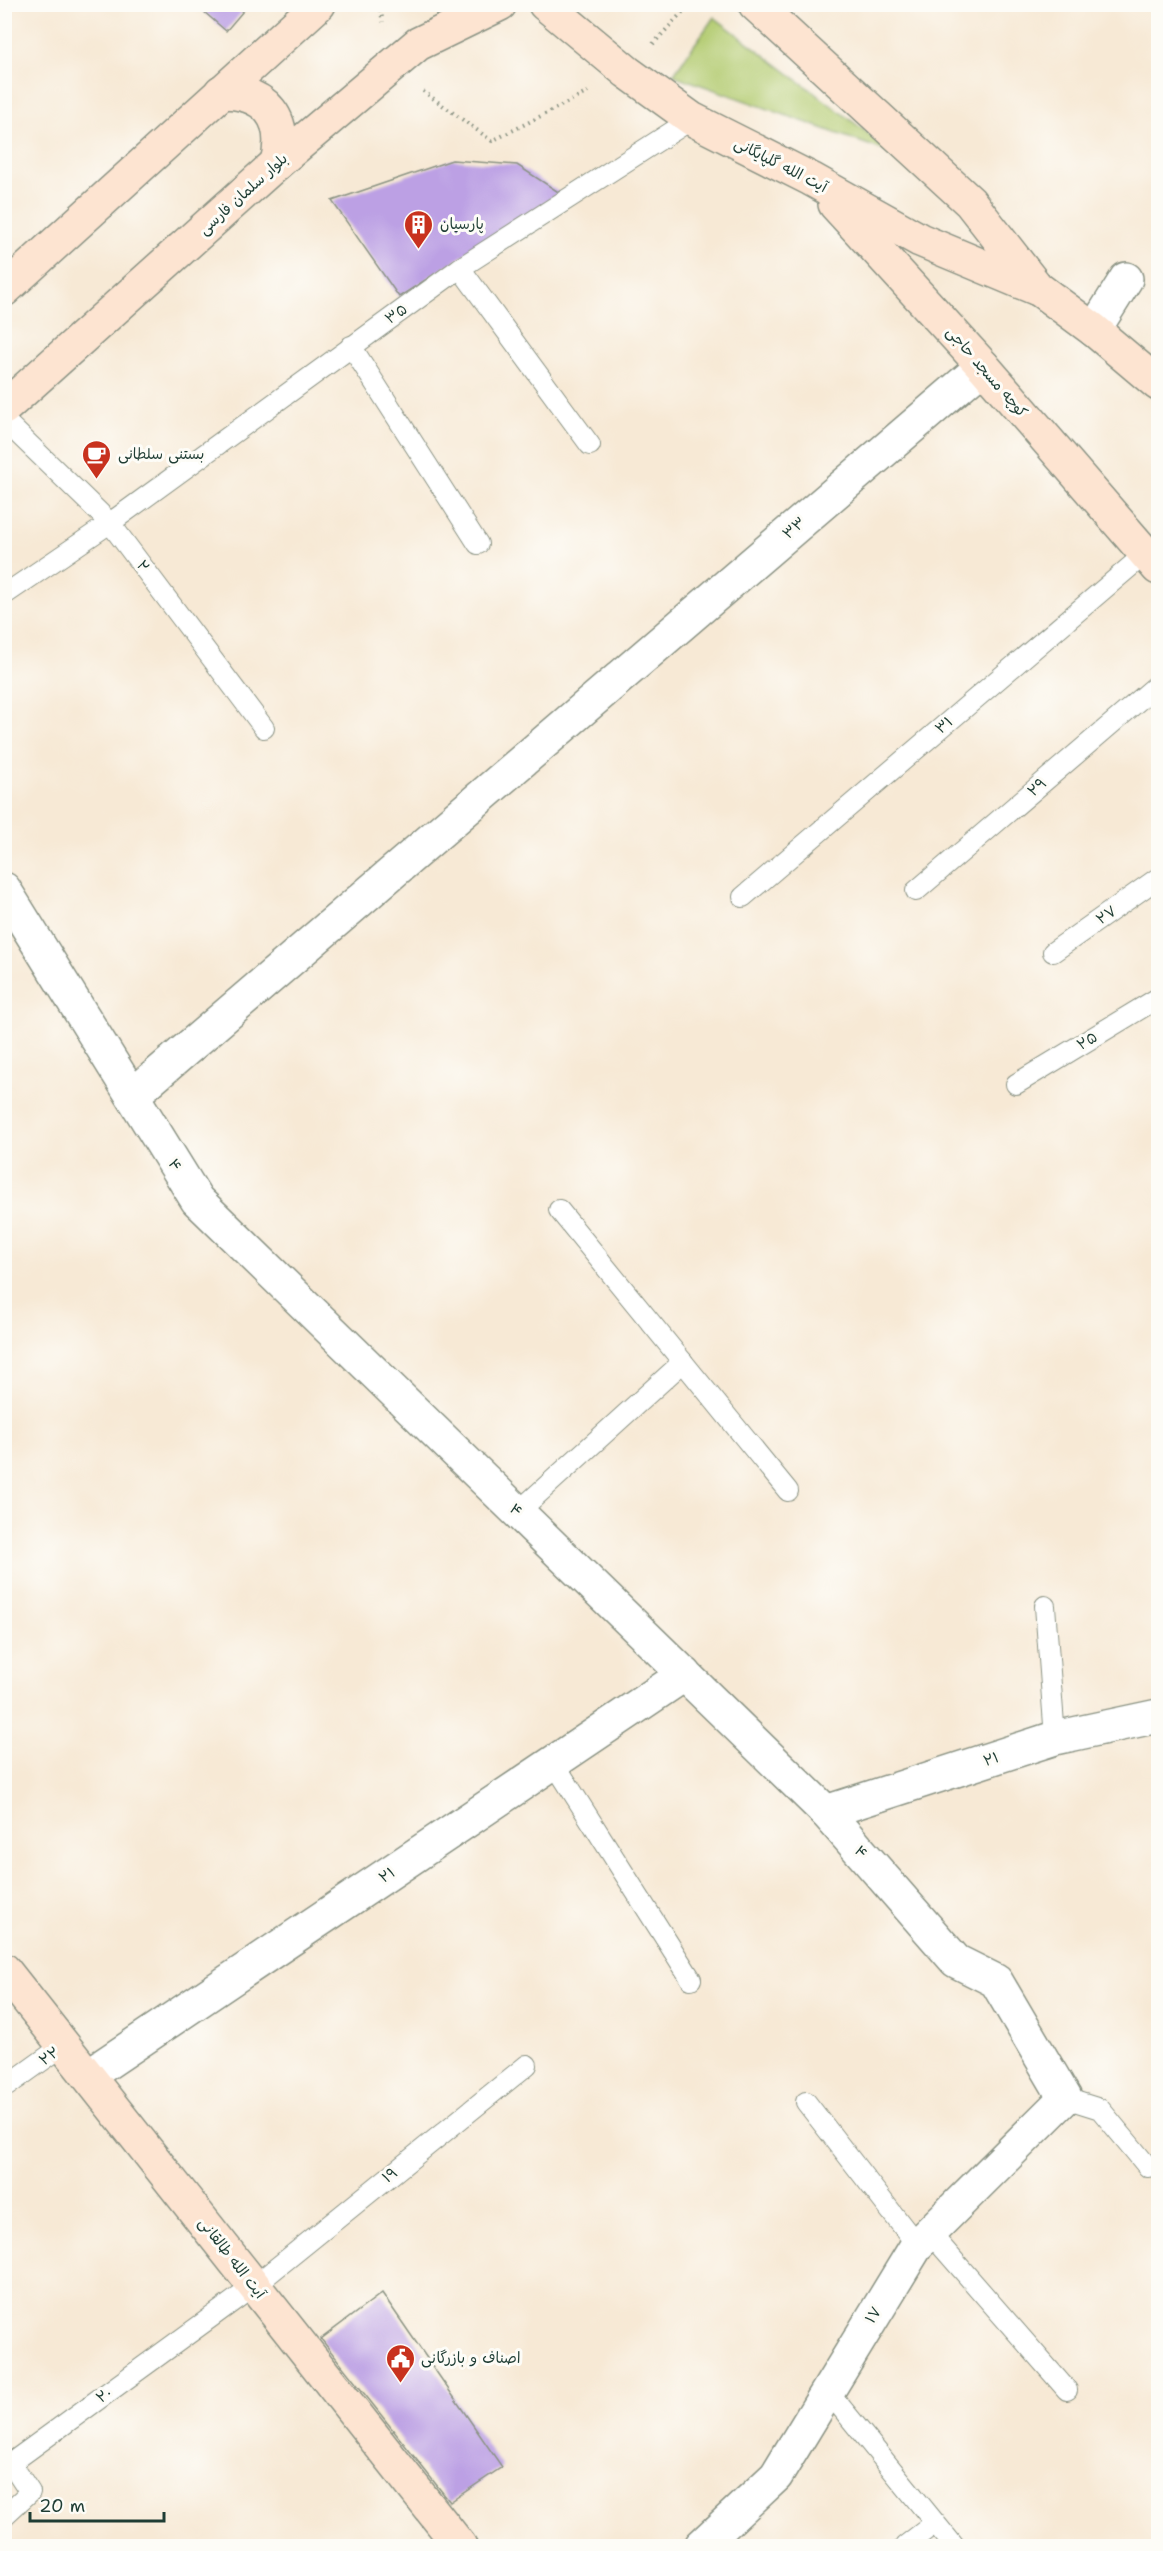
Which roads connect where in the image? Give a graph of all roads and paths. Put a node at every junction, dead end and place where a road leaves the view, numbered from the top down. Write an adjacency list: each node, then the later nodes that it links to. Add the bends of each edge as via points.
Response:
1 (291, 4): 8 (main road)
2 (319, 4): 8 (main road)
3 (379, 4): 9 (path)
4 (500, 4): 9 (main road, بلوار سلمان فارسی, via 418,44)
5 (545, 4): 10 (main road, آیت الله گلپایگانی)
6 (690, 4): 10 (path)
7 (755, 4): 18 (main road, آیت الله گلپایگانی, via 970,202)
8 (283, 38): 11 (main road)
9 (391, 67): 10 (path, via 492,141); 13 (main road, بلوار سلمان فارسی)
10 (627, 72): 12 (main road, آیت الله گلپایگانی)
11 (221, 92): 13 (main road, via 255,97 268,108 280,134); 17 (main road)
12 (692, 119): 14 (main road, آیت الله گلپایگانی); 15 (lane, ۳۵)
13 (277, 163): 23 (main road, بلوار سلمان فارسی)
14 (811, 179): 18 (main road, آیت الله گلپایگانی, via 920,240); 21 (main road, کوچه مسجد حاجی)
15 (460, 268): 20 (lane, ۳۵); 25 (lane)
16 (1126, 279): 19 (street)
17 (4, 290)
18 (1040, 290): 19 (main road, آیت الله گلپایگانی)
19 (1094, 330): 22 (main road, آیت الله گلپایگانی)
20 (351, 346): 26 (lane, ۳۵); 27 (lane)
21 (983, 366): 28 (main road, کوچه مسجد حاجی); 39 (street, ۳۳)
22 (1158, 384)
23 (4, 408)
24 (4, 420): 26 (lane, ۲)
25 (590, 445)
26 (110, 523): 29 (lane, ۳۵); 31 (lane, ۲)
27 (478, 544)
28 (1152, 561): 35 (lane, ۳۱)
29 (4, 595)
30 (1158, 684): 34 (lane, ۲۹)
31 (264, 728)
32 (1158, 878): 36 (lane, ۲۷)
33 (4, 889): 39 (street, ۴)
34 (916, 891)
35 (743, 897)
36 (1053, 952)
37 (1158, 998): 38 (lane, ۲۵)
38 (1016, 1084)
39 (133, 1095): 43 (street, ۴, via 197,1200)
40 (559, 1210): 41 (lane)
41 (683, 1362): 42 (lane); 43 (lane)
42 (788, 1491)
43 (518, 1512): 45 (street, ۴)
44 (1045, 1606): 47 (lane)
45 (685, 1674): 48 (street, ۲۱); 49 (street, ۴)
46 (1158, 1716): 47 (street, ۲۱)
47 (1055, 1738): 49 (street, ۲۱)
48 (554, 1763): 51 (lane); 54 (street, ۲۱)
49 (826, 1812): 56 (street, ۴, via 956,1960 996,1981)
50 (4, 1970): 52 (main road, آیت الله طالقانی)
51 (691, 1979)
52 (64, 2045): 54 (main road, آیت الله طالقانی); 55 (lane, ۲۲)
53 (527, 2065): 60 (lane, ۱۹)
54 (88, 2075): 60 (main road, آیت الله طالقانی)
55 (4, 2088)
56 (1065, 2098): 58 (lane, via 1100,2109); 59 (street, ۱۷)
57 (806, 2102): 59 (lane)
58 (1149, 2167)
59 (924, 2239): 61 (street, ۱۷); 62 (lane)
60 (254, 2286): 63 (lane, ۲۰, via 11,2463 30,2492); 65 (main road, آیت الله طالقانی, via 382,2433)
61 (827, 2390): 64 (lane); 66 (street, ۱۷, via 776,2476)
62 (1067, 2390)
63 (4, 2516)
64 (935, 2523): 67 (lane); 68 (lane)
65 (460, 2547)
66 (701, 2547)
67 (905, 2547)
68 (954, 2547)

